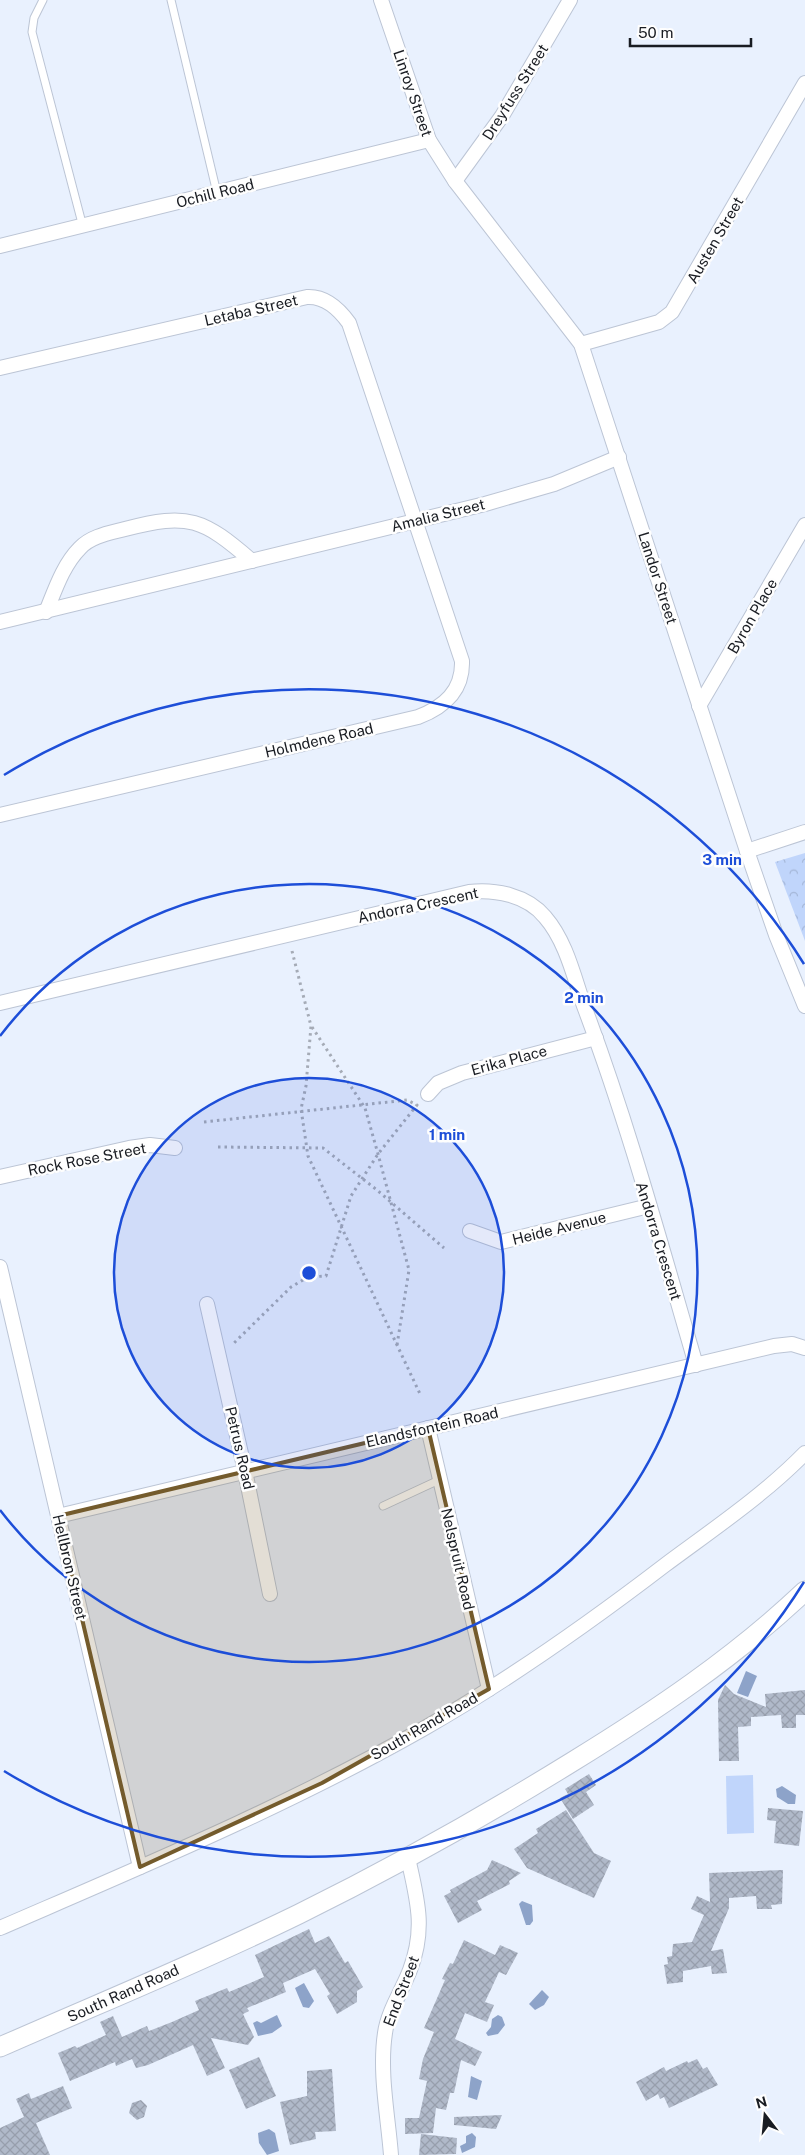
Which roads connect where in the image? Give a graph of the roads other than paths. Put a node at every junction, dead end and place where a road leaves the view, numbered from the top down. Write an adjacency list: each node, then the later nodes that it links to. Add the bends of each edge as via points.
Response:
1 (43, 0): 9 (lane, via 34,18 32,32)
2 (171, 0): 8 (lane)
3 (381, 0): 6 (street, Linroy Street)
4 (570, 0): 7 (street, Dreyfuss Street, via 502,116)
5 (805, 83): 11 (street, Austen Street, via 672,312 659,322)
6 (429, 140): 7 (street, Linroy Street); 8 (street, Ochill Road)
7 (455, 181): 11 (street, Landor Street)
8 (217, 193): 9 (street, Ochill Road)
9 (83, 227): 10 (street, Ochill Road)
10 (0, 246)
11 (581, 344): 13 (street, Landor Street)
12 (0, 368): 14 (street, Letaba Street, via 301,298 319,298 334,306 348,323)
13 (619, 457): 14 (street, Amalia Street, via 554,484); 19 (street, Landor Street)
14 (414, 521): 16 (street, Amalia Street); 20 (street, Holmdene Road, via 462,661 457,689 444,705 418,716)
15 (805, 525): 19 (street, Byron Place)
16 (252, 560): 17 (street, Amalia Street); 17 (street, via 203,524 180,519 146,523 108,533 86,543 68,564)
17 (46, 612): 18 (street, Amalia Street)
18 (0, 622)
19 (700, 706): 22 (street, Landor Street)
20 (0, 815)
21 (805, 832): 22 (street)
22 (747, 850): 24 (street, Landor Street)
23 (0, 1003): 25 (street, Andorra Crescent, via 484,890 518,898 536,908 548,920 557,934)
24 (805, 1006)
25 (596, 1038): 26 (street, Erika Place, via 462,1073 438,1083); 29 (street, Andorra Crescent)
26 (428, 1094)
27 (175, 1148): 28 (street, Rock Rose Street, via 150,1145 129,1148)
28 (0, 1177)
29 (649, 1206): 30 (street, Heide Avenue, via 501,1242); 35 (street, Andorra Crescent)
30 (470, 1231)
31 (0, 1267): 32 (street, Hellbron Street)
32 (4, 1296): 41 (street, Hellbron Street)
33 (207, 1304): 38 (street, Petrus Road)
34 (805, 1348): 35 (street, Elandsfontein Road, via 784,1345)
35 (696, 1365): 36 (street, Elandsfontein Road)
36 (428, 1428): 38 (street, Elandsfontein Road); 39 (street, Nelspruit Road)
37 (805, 1453): 44 (street, South Rand Road, via 770,1484 603,1612)
38 (245, 1471): 41 (street, Elandsfontein Road); 43 (street, Petrus Road)
39 (440, 1480): 40 (lane); 44 (street, Nelspruit Road)
40 (383, 1506)
41 (58, 1516): 46 (street, Hellbron Street)
42 (805, 1591): 45 (main road, South Rand Road, via 736,1652 677,1695 512,1799)
43 (270, 1594)
44 (489, 1689): 46 (street, South Rand Road, via 322,1783)
45 (408, 1858): 48 (main road, South Rand Road, via 237,1943); 49 (street, End Street, via 420,1928 410,1970 385,2031 383,2061)
46 (140, 1867): 47 (street, South Rand Road)
47 (0, 1928)
48 (0, 2047)
49 (391, 2155)

